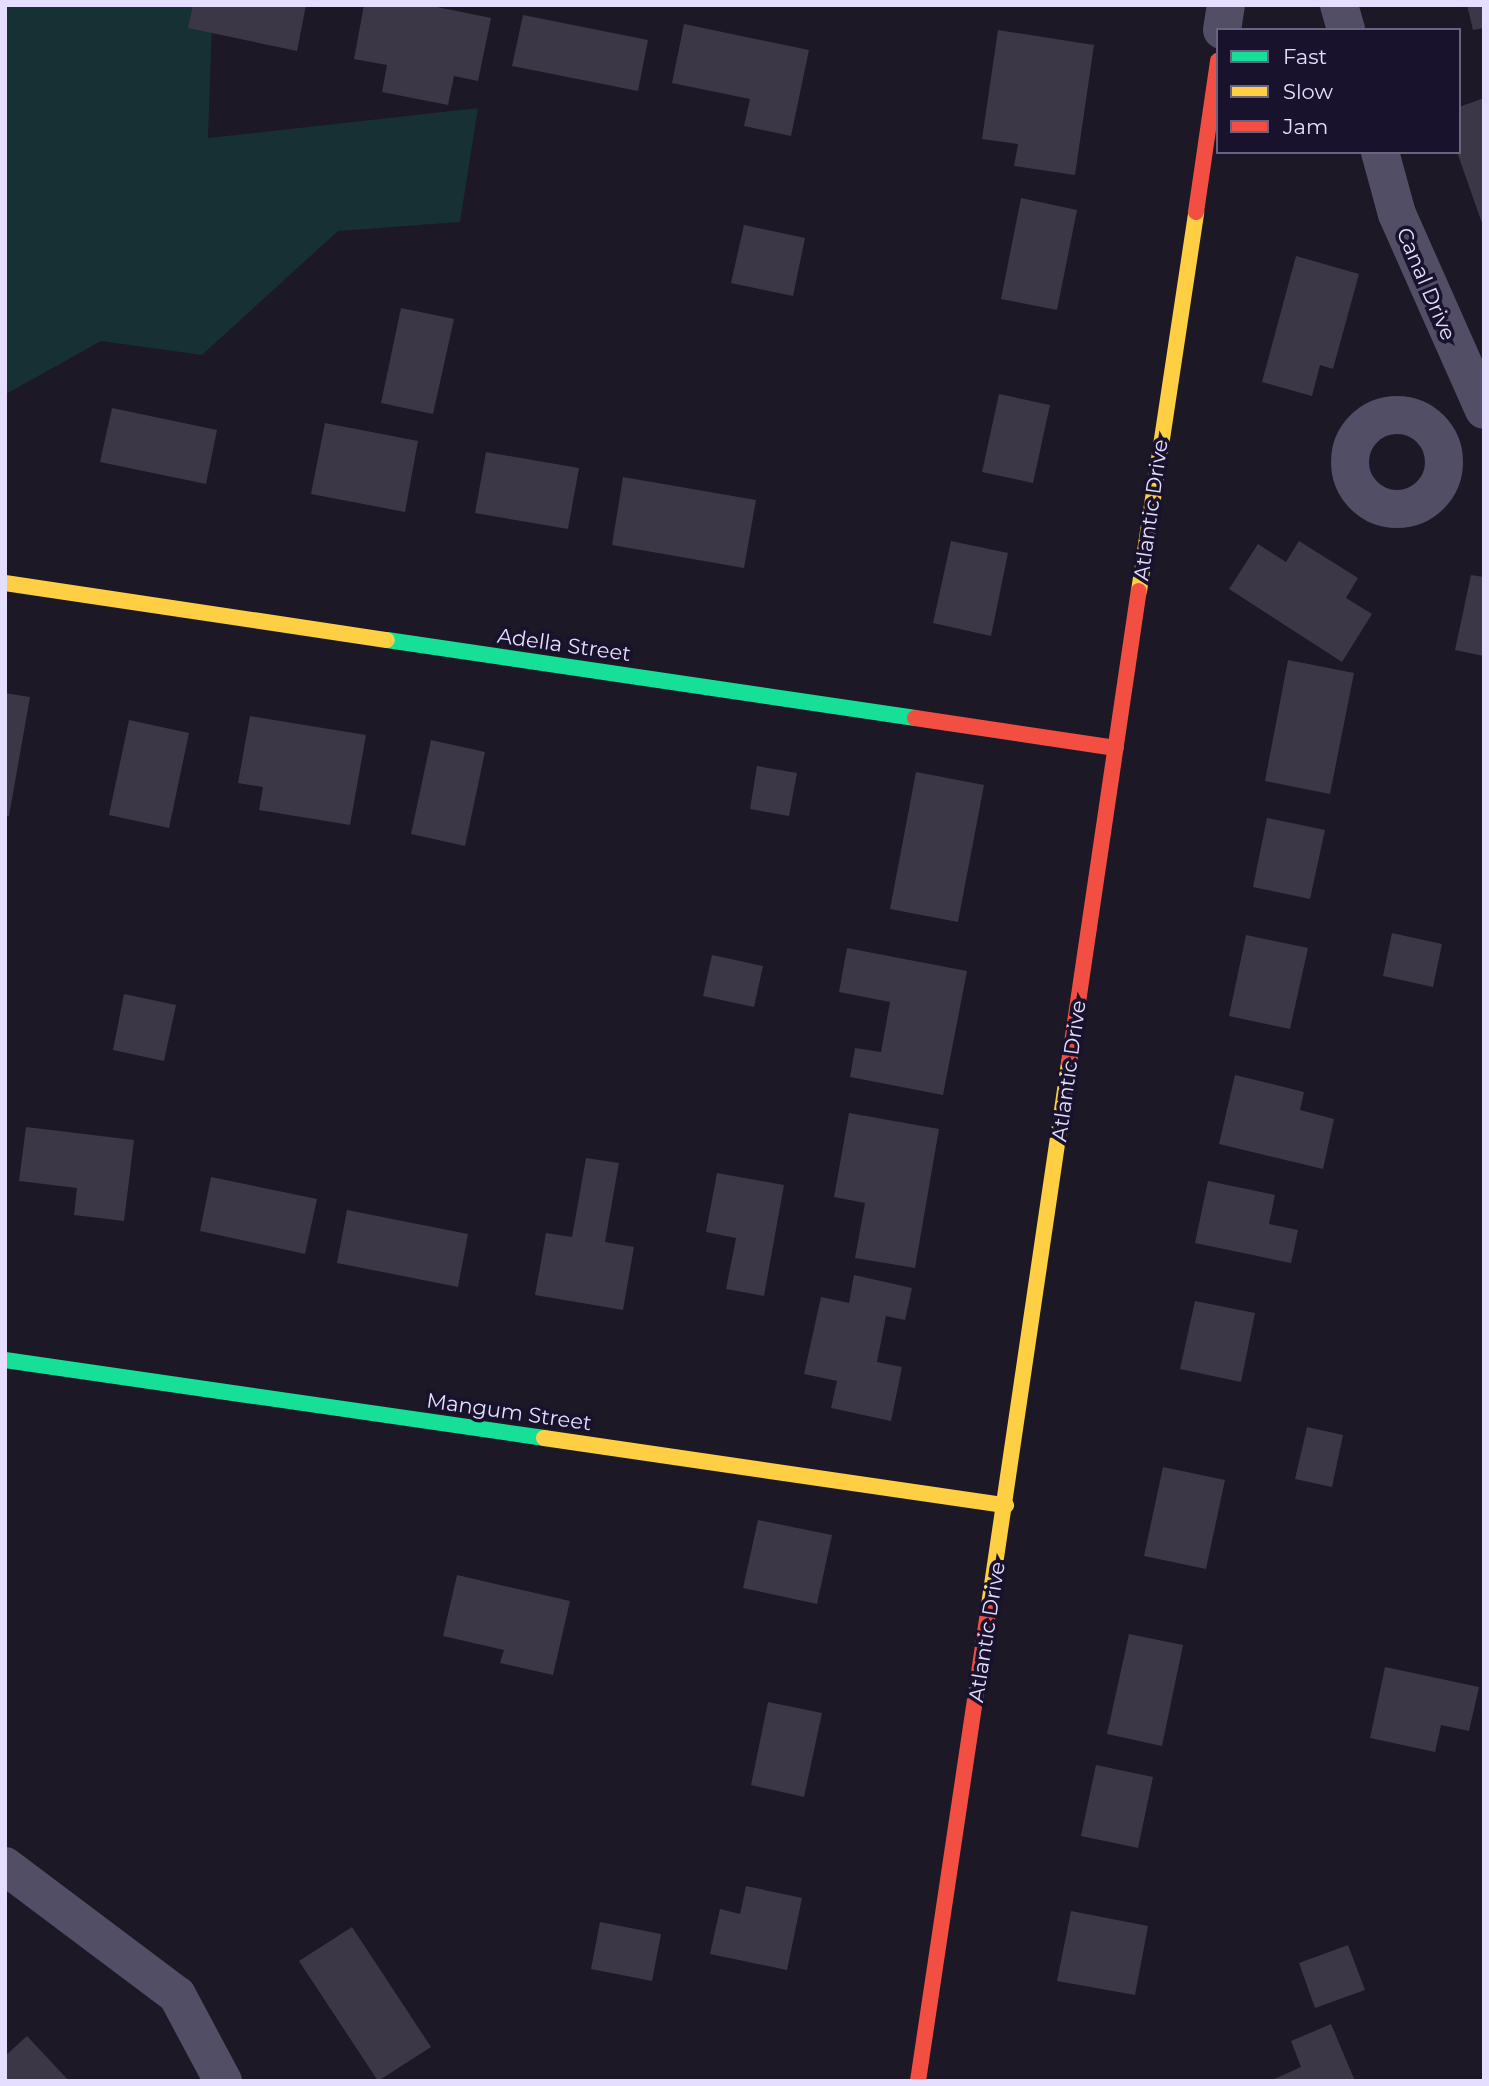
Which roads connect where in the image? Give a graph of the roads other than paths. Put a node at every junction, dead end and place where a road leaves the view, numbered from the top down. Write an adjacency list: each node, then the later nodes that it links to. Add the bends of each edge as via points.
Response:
1 (1226, 5): 3 (street)
2 (1339, 5): 4 (street)
3 (1222, 28)
4 (1345, 28)
5 (1216, 74): 10 (street, Atlantic Drive)
6 (1381, 154): 7 (street, Canal Drive, via 1397,214)
7 (1479, 405): 8 (street)
8 (1436, 435)
9 (5, 583): 10 (street, Adella Street)
10 (1116, 748): 12 (street, Atlantic Drive)
11 (5, 1360): 12 (street, Mangum Street)
12 (1006, 1505): 15 (street, Atlantic Drive)
13 (5, 1866): 14 (street, via 177,1995)
14 (223, 2081)
15 (918, 2081)

